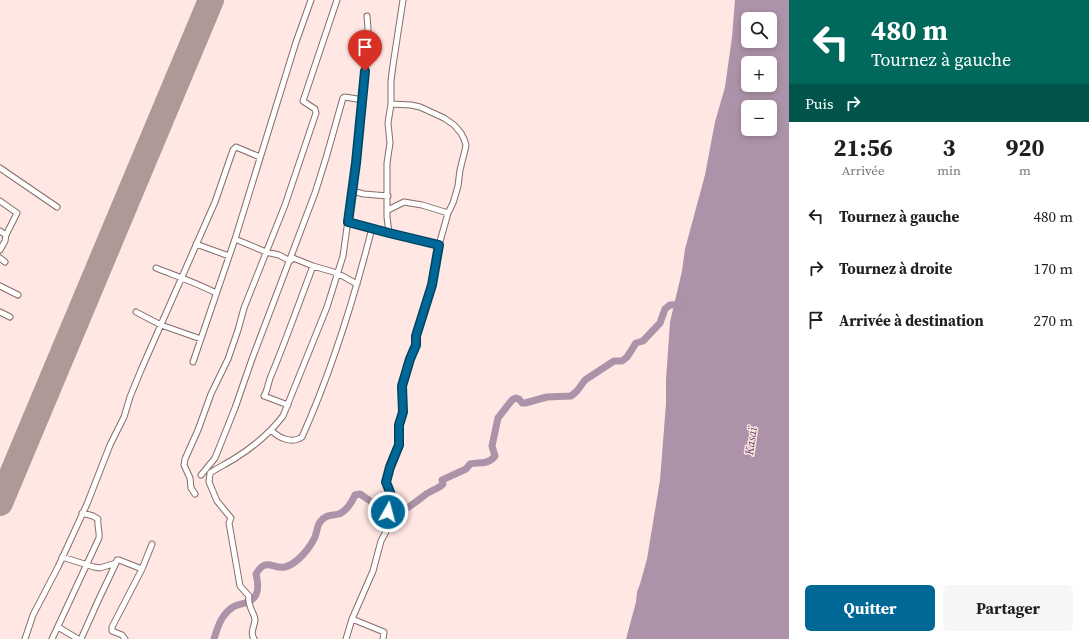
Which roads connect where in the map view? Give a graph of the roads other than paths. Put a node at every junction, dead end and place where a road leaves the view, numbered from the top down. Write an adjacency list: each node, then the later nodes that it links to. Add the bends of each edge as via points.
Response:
1 (312, 0): 7 (street)
2 (337, 0): 24 (street, via 303,101 315,109 316,113)
3 (403, 0): 6 (street, via 392,70)
4 (368, 16): 5 (street)
5 (363, 100): 9 (street); 27 (street, via 342,98 326,158)
6 (391, 104): 10 (street, via 388,123); 14 (street, via 411,105 428,110 454,125 464,139 465,150 458,186)
7 (260, 157): 20 (street); 21 (street, via 236,147 233,150 215,202)
8 (0, 168): 12 (street)
9 (352, 191): 10 (street); 15 (street)
10 (388, 196): 13 (street)
11 (0, 201): 19 (street, via 17,213)
12 (57, 207)
13 (388, 210): 14 (street, via 404,202); 18 (street)
14 (448, 213): 22 (street)
15 (348, 222): 16 (street); 31 (street, via 343,256)
16 (372, 228): 18 (street); 33 (street)
17 (0, 231): 19 (street)
18 (389, 233): 22 (street)
19 (6, 235): 23 (street)
20 (235, 239): 24 (street); 25 (street)
21 (196, 244): 25 (street); 32 (street)
22 (439, 245): 53 (street, via 432,285 402,386 403,412 399,425 399,445 386,482 391,498 388,514 391,520)
23 (0, 250)
24 (266, 252): 27 (street, via 272,252); 46 (street, via 228,359 185,459 184,465)
25 (229, 256): 35 (street)
26 (0, 258): 28 (street)
27 (290, 261): 29 (street, via 293,258); 45 (street, via 223,441 215,458)
28 (5, 262)
29 (313, 266): 31 (street); 43 (street, via 264,396)
30 (156, 268): 32 (street)
31 (337, 273): 33 (street); 43 (street, via 327,307)
32 (182, 279): 35 (street, via 197,283); 40 (street)
33 (357, 284): 44 (street, via 321,393 302,437 298,440 289,440 278,437)
34 (0, 286): 36 (street)
35 (216, 293): 41 (street)
36 (18, 295)
37 (0, 312): 39 (street)
38 (136, 312): 40 (street)
39 (10, 317)
40 (161, 325): 41 (street); 47 (street)
41 (201, 339): 42 (street)
42 (193, 362)
43 (288, 405): 44 (street)
44 (272, 431): 59 (street, via 256,445 210,473 209,482 217,501 231,518 229,523 240,586 249,596 248,602 255,619 252,632)
45 (201, 475)
46 (195, 494)
47 (82, 513): 49 (street); 51 (street, via 98,519 100,535)
48 (152, 544): 52 (street)
49 (62, 557): 51 (street); 55 (street, via 33,615)
50 (116, 563): 51 (street, via 100,568); 52 (street, via 116,560 119,560); 57 (street)
51 (86, 565): 54 (street)
52 (142, 569): 58 (street, via 112,627 112,631)
53 (352, 619): 60 (street); 61 (street, via 384,632)
54 (58, 627): 56 (street); 57 (street)
55 (25, 639)
56 (52, 639)
57 (80, 639)
58 (125, 639)
59 (254, 639)
60 (346, 639)
61 (383, 639)

